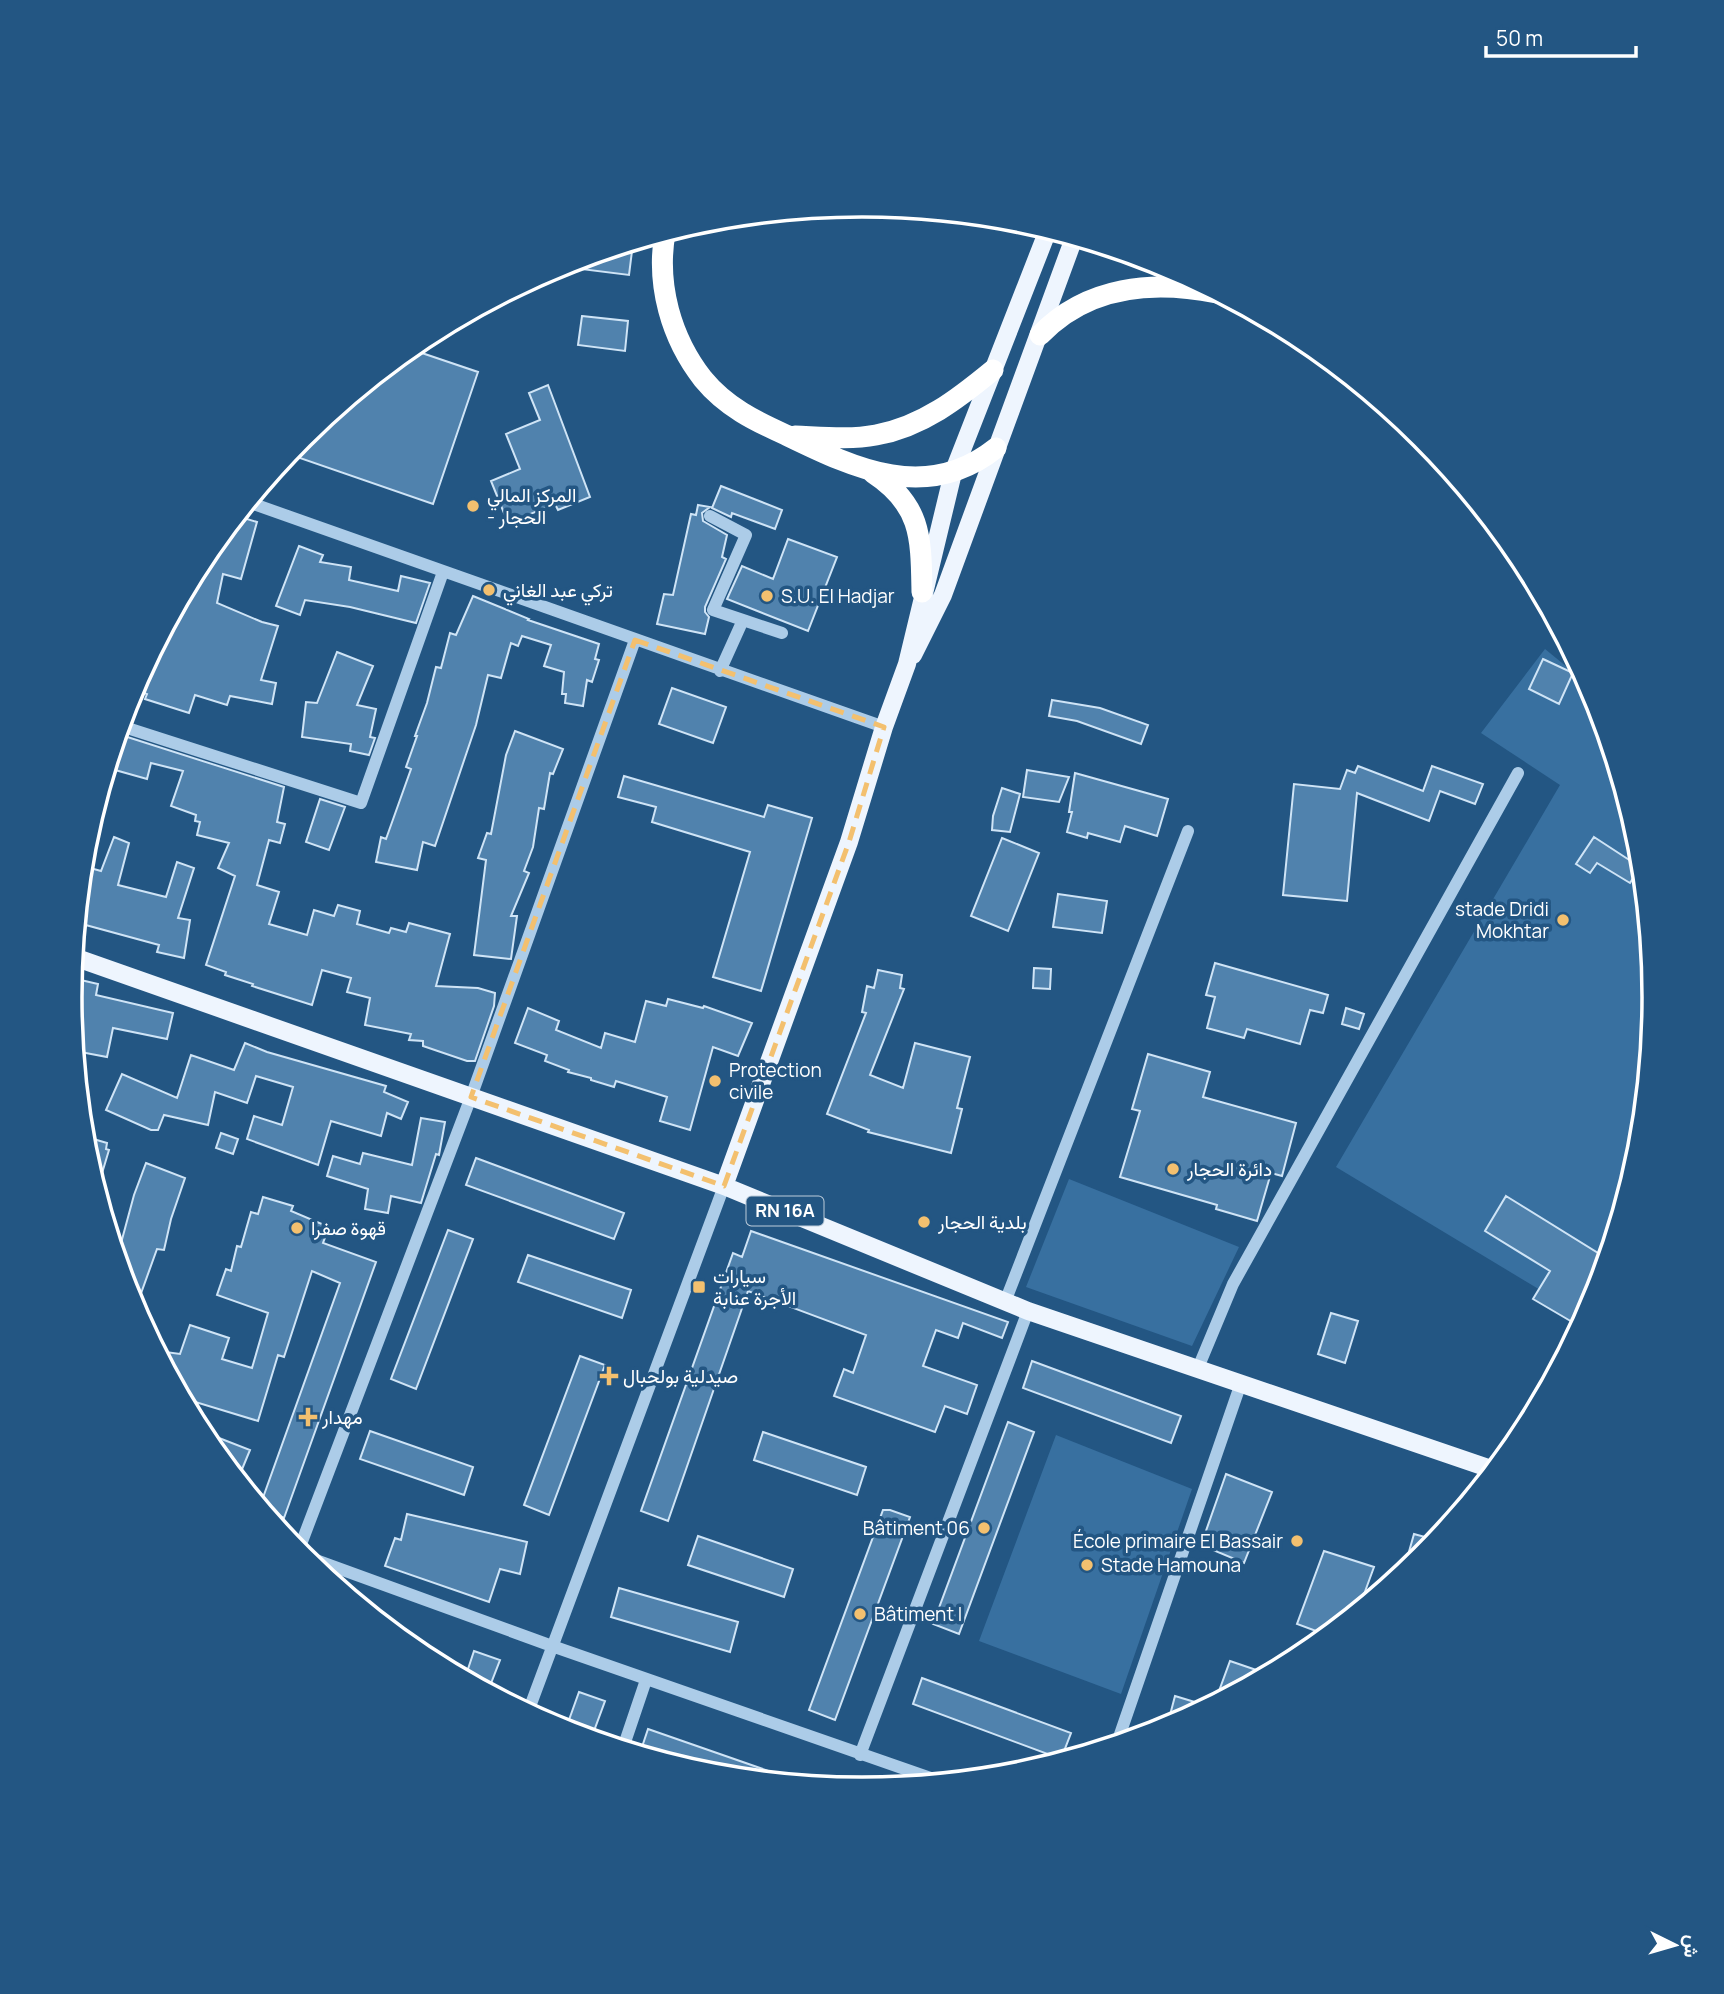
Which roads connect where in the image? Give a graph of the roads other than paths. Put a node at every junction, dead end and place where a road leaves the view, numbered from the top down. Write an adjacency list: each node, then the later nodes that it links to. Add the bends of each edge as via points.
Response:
1 (1045, 239): 6 (main road)
2 (664, 243): 7 (highway, via 664,292 674,328 691,361 705,381 741,413)
3 (1071, 246): 5 (main road)
4 (1182, 287): 5 (highway, via 1141,287 1095,297 1052,322)
5 (1040, 335): 8 (main road)
6 (993, 370): 7 (highway, via 945,407 876,436); 10 (main road)
7 (785, 435): 9 (highway)
8 (996, 448): 10 (highway); 18 (main road, via 943,595)
9 (868, 470): 10 (highway, via 902,476); 14 (highway, via 897,491 914,515)
10 (953, 473): 14 (main road)
11 (257, 505): 13 (street)
12 (710, 516): 15 (street, via 746,535 713,610)
13 (443, 572): 17 (street); 21 (street, via 361,803)
14 (922, 592): 18 (main road)
15 (743, 621): 16 (street); 19 (street)
16 (782, 633)
17 (635, 640): 19 (street); 25 (street)
18 (907, 664): 20 (main road)
19 (720, 671): 20 (street)
20 (884, 727): 26 (main road, via 849,842)
21 (130, 729)
22 (1518, 773): 29 (street, via 1233,1284)
23 (1188, 831): 27 (street)
24 (83, 960): 25 (main road, RN 16A)
25 (471, 1097): 26 (main road, RN 16A); 32 (street)
26 (724, 1186): 27 (main road, RN 16A); 34 (street)
27 (1005, 1302): 28 (main road, RN 16A)
28 (1028, 1311): 29 (main road, RN 16A); 39 (street)
29 (1198, 1368): 30 (main road, RN 16A)
30 (1241, 1383): 31 (main road, RN 16A); 37 (street)
31 (1485, 1467)
32 (304, 1540)
33 (327, 1563): 34 (street)
34 (552, 1646): 35 (street); 36 (street)
35 (646, 1680): 38 (street); 39 (street)
36 (531, 1702)
37 (1120, 1732)
38 (626, 1740)
39 (860, 1755): 40 (street)
40 (919, 1774)

